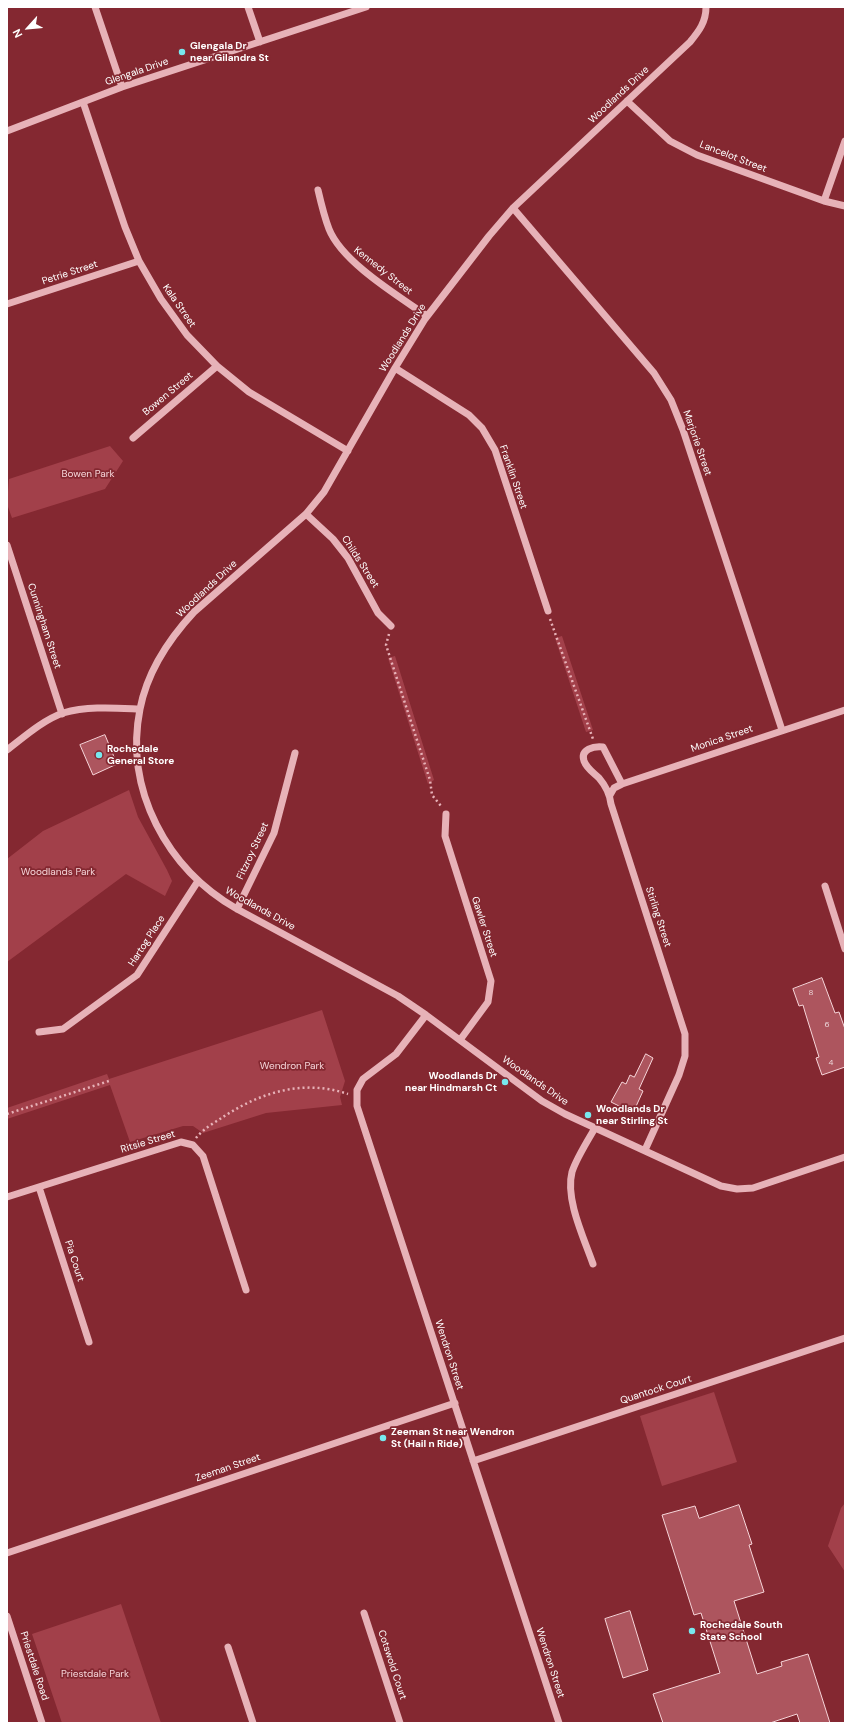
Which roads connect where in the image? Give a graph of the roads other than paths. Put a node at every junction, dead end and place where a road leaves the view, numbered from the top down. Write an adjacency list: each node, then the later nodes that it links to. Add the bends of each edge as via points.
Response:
1 (95, 7): 6 (street)
2 (248, 7): 5 (street)
3 (366, 7): 5 (street, Glengala Drive)
4 (706, 7): 7 (street, Woodlands Drive, via 702,27 690,42)
5 (260, 42): 6 (street, Glengala Drive)
6 (122, 87): 8 (street, Glengala Drive)
7 (627, 101): 12 (street, Lancelot Street, via 670,141 697,155); 14 (street, Woodlands Drive)
8 (83, 102): 9 (street, Glengala Drive); 15 (street, Kala Street)
9 (7, 131)
10 (845, 141): 12 (street)
11 (318, 190): 17 (street, Kennedy Street, via 329,229 340,249 354,263)
12 (824, 201): 13 (street, Lancelot Street)
13 (845, 206)
14 (513, 208): 17 (street, Woodlands Drive); 29 (street, Marjorie Street, via 654,373 671,400)
15 (139, 262): 16 (street, Petrie Street); 18 (street, Kala Street, via 161,299 187,334)
16 (7, 304)
17 (427, 316): 19 (street, Woodlands Drive)
18 (217, 366): 20 (street, Bowen Street); 21 (street, Kala Street, via 249,392)
19 (395, 368): 21 (street, Woodlands Drive); 24 (street, Franklin Street, via 469,415 482,428 495,450)
20 (133, 438)
21 (348, 451): 22 (street, Woodlands Drive, via 324,492)
22 (306, 514): 25 (street, Childs Street, via 348,558 378,613); 26 (street, Woodlands Drive, via 180,627 150,677)
23 (7, 545): 28 (street, Cunningham Street)
24 (548, 611)
25 (391, 626)
26 (140, 709): 28 (street, via 83,709); 35 (street, Woodlands Drive, via 136,746 140,777 149,809 160,835)
27 (845, 710): 29 (street, Monica Street)
28 (62, 714): 30 (street, via 37,727)
29 (782, 730): 32 (street, Monica Street)
30 (7, 750)
31 (295, 753): 37 (street, Fitzroy Street, via 274,833)
32 (622, 784): 33 (street, Monica Street, via 614,788); 33 (street, Stirling Street, via 603,747 595,746 588,749 584,754 584,761)
33 (610, 795): 43 (street, Stirling Street, via 685,1034 685,1056 679,1075)
34 (446, 814): 41 (street, Gawler Street, via 445,836 490,980 488,1002)
35 (198, 881): 37 (street, Woodlands Drive, via 212,894); 40 (street, Hartog Place, via 137,975 63,1029)
36 (825, 886): 38 (street)
37 (237, 909): 39 (street, Woodlands Drive, via 398,996)
38 (845, 948)
39 (426, 1015): 41 (street, Woodlands Drive); 51 (street, Wendron Street, via 396,1054 364,1079 356,1097)
40 (39, 1032)
41 (460, 1040): 42 (street, Woodlands Drive, via 542,1101)
42 (595, 1128): 43 (street, Woodlands Drive); 47 (street, via 572,1172 571,1191 574,1208)
43 (645, 1150): 44 (street, Woodlands Drive, via 721,1186 737,1189 753,1188)
44 (845, 1157)
45 (39, 1187): 46 (street, Ritsie Street); 48 (street, Ritsie Street, via 181,1142 191,1145 203,1156); 50 (street, Pia Court)
46 (7, 1197)
47 (593, 1264)
48 (246, 1290)
49 (845, 1338): 52 (street, Quantock Court)
50 (89, 1342)
51 (454, 1403): 52 (street, Wendron Street); 53 (street, Zeeman Street)
52 (473, 1461): 60 (street, Wendron Street)
53 (7, 1553)
54 (364, 1613): 59 (street, Cotswold Court)
55 (7, 1616): 57 (street, Priestdale Road)
56 (228, 1646): 58 (street)
57 (42, 1723)
58 (253, 1723)
59 (400, 1723)
60 (559, 1723)

